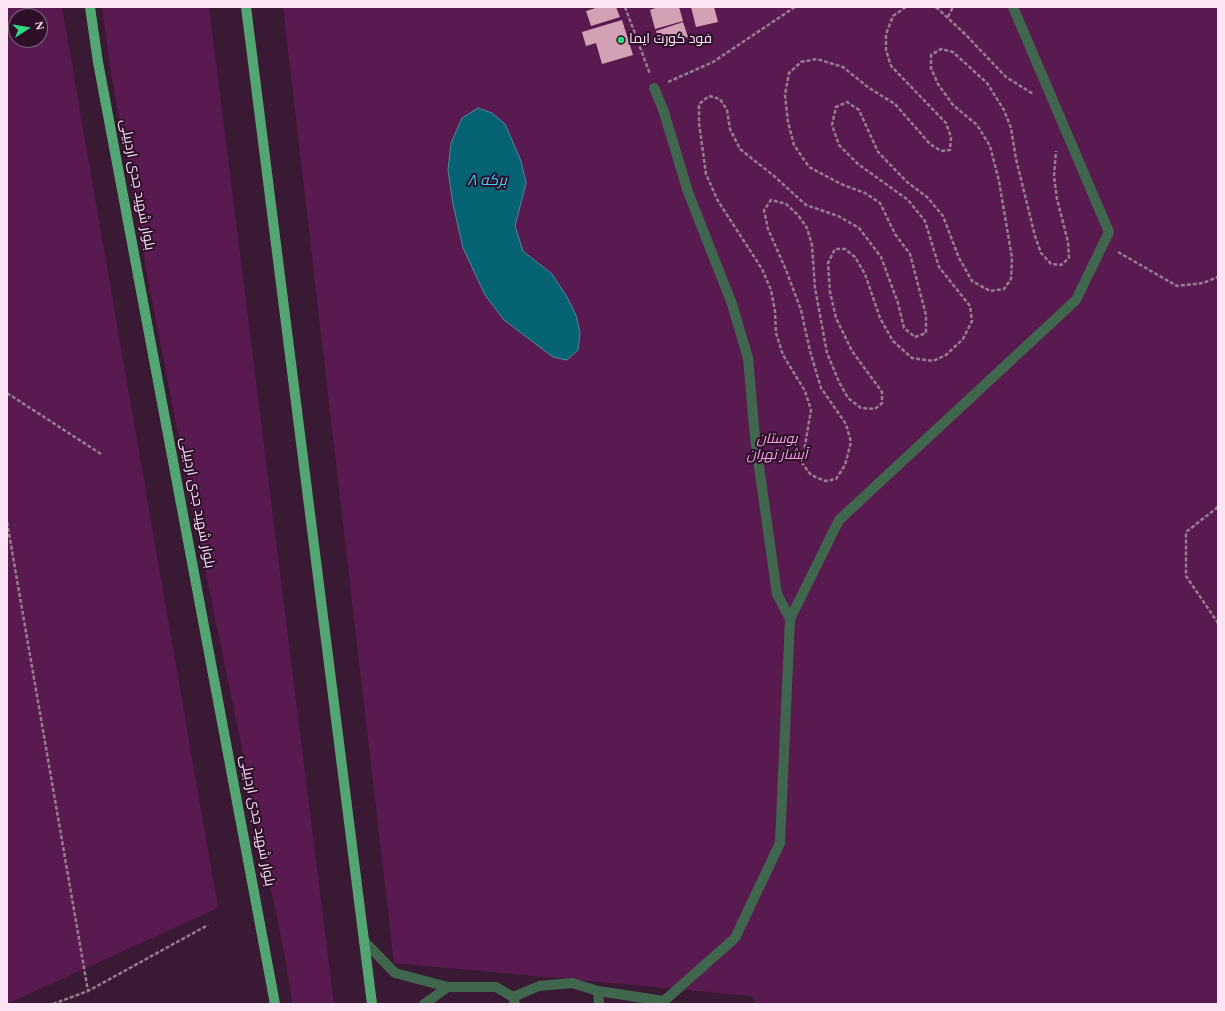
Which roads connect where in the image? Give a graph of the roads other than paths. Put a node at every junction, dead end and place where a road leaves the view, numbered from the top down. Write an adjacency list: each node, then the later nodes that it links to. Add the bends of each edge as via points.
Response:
1 (90, 7): 11 (main road, بلوار شهید جدی اردبیلی, via 98,62)
2 (246, 7): 6 (main road)
3 (1013, 7): 5 (street, via 1109,232 1076,300 839,520)
4 (654, 88): 5 (street, via 663,109 688,192 732,304 748,358 755,438 777,594)
5 (790, 619): 10 (street, via 780,843 735,938)
6 (364, 941): 7 (street, via 395,973); 12 (main road)
7 (448, 987): 9 (street, via 496,987); 13 (street)
8 (598, 991): 9 (street, via 572,983 539,986); 10 (street); 14 (street)
9 (514, 1000)
10 (664, 1002)
11 (275, 1004)
12 (372, 1004)
13 (424, 1004)
14 (598, 1004)

